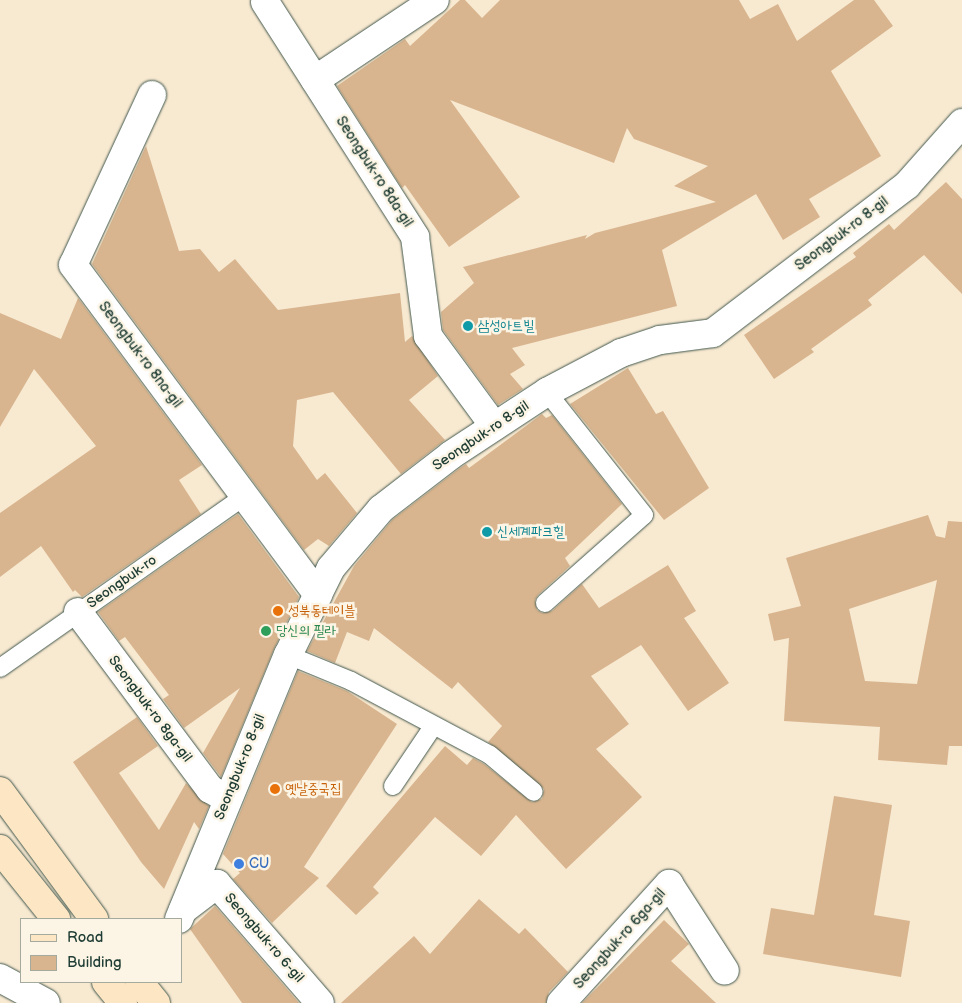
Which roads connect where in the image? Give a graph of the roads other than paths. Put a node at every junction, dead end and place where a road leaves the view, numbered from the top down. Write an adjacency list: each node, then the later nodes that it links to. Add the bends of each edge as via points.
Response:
1 (435, 0): 3 (street)
2 (264, 2): 3 (street, Seongbuk-ro 8da-gil)
3 (315, 80): 7 (street, Seongbuk-ro 8da-gil, via 416,237 428,336)
4 (152, 95): 8 (street, Seongbuk-ro 8na-gil, via 73,265)
5 (962, 123): 6 (street, Seongbuk-ro 8-gil, via 907,185 713,333 660,340 621,353)
6 (547, 392): 7 (street, Seongbuk-ro 8-gil); 10 (lane, via 644,515)
7 (494, 426): 9 (street, Seongbuk-ro 8-gil, via 381,508 331,568)
8 (245, 496): 9 (street, Seongbuk-ro 8na-gil); 11 (lane, Seongbuk-ro)
9 (318, 595): 12 (street, Seongbuk-ro 8-gil)
10 (544, 604)
11 (78, 612): 13 (lane, Seongbuk-ro); 18 (street, Seongbuk-ro 8ga-gil, via 210,789)
12 (288, 655): 14 (lane, via 351,682); 18 (street, Seongbuk-ro 8-gil)
13 (0, 668)
14 (434, 725): 15 (lane); 17 (lane, via 490,755)
15 (393, 786)
16 (0, 792): 22 (main road)
17 (534, 792)
18 (227, 799): 20 (street, Seongbuk-ro 8-gil)
19 (0, 849): 21 (main road)
20 (181, 915): 28 (street, Seongbuk-ro 6-gil, via 217,884)
21 (55, 918)
22 (93, 918)
23 (725, 971): 29 (street, Seongbuk-ro 6ga-gil, via 669,884)
24 (0, 978): 26 (street)
25 (107, 983): 27 (main road)
26 (46, 1003)
27 (123, 1003)
28 (320, 1003)
29 (561, 1003)

